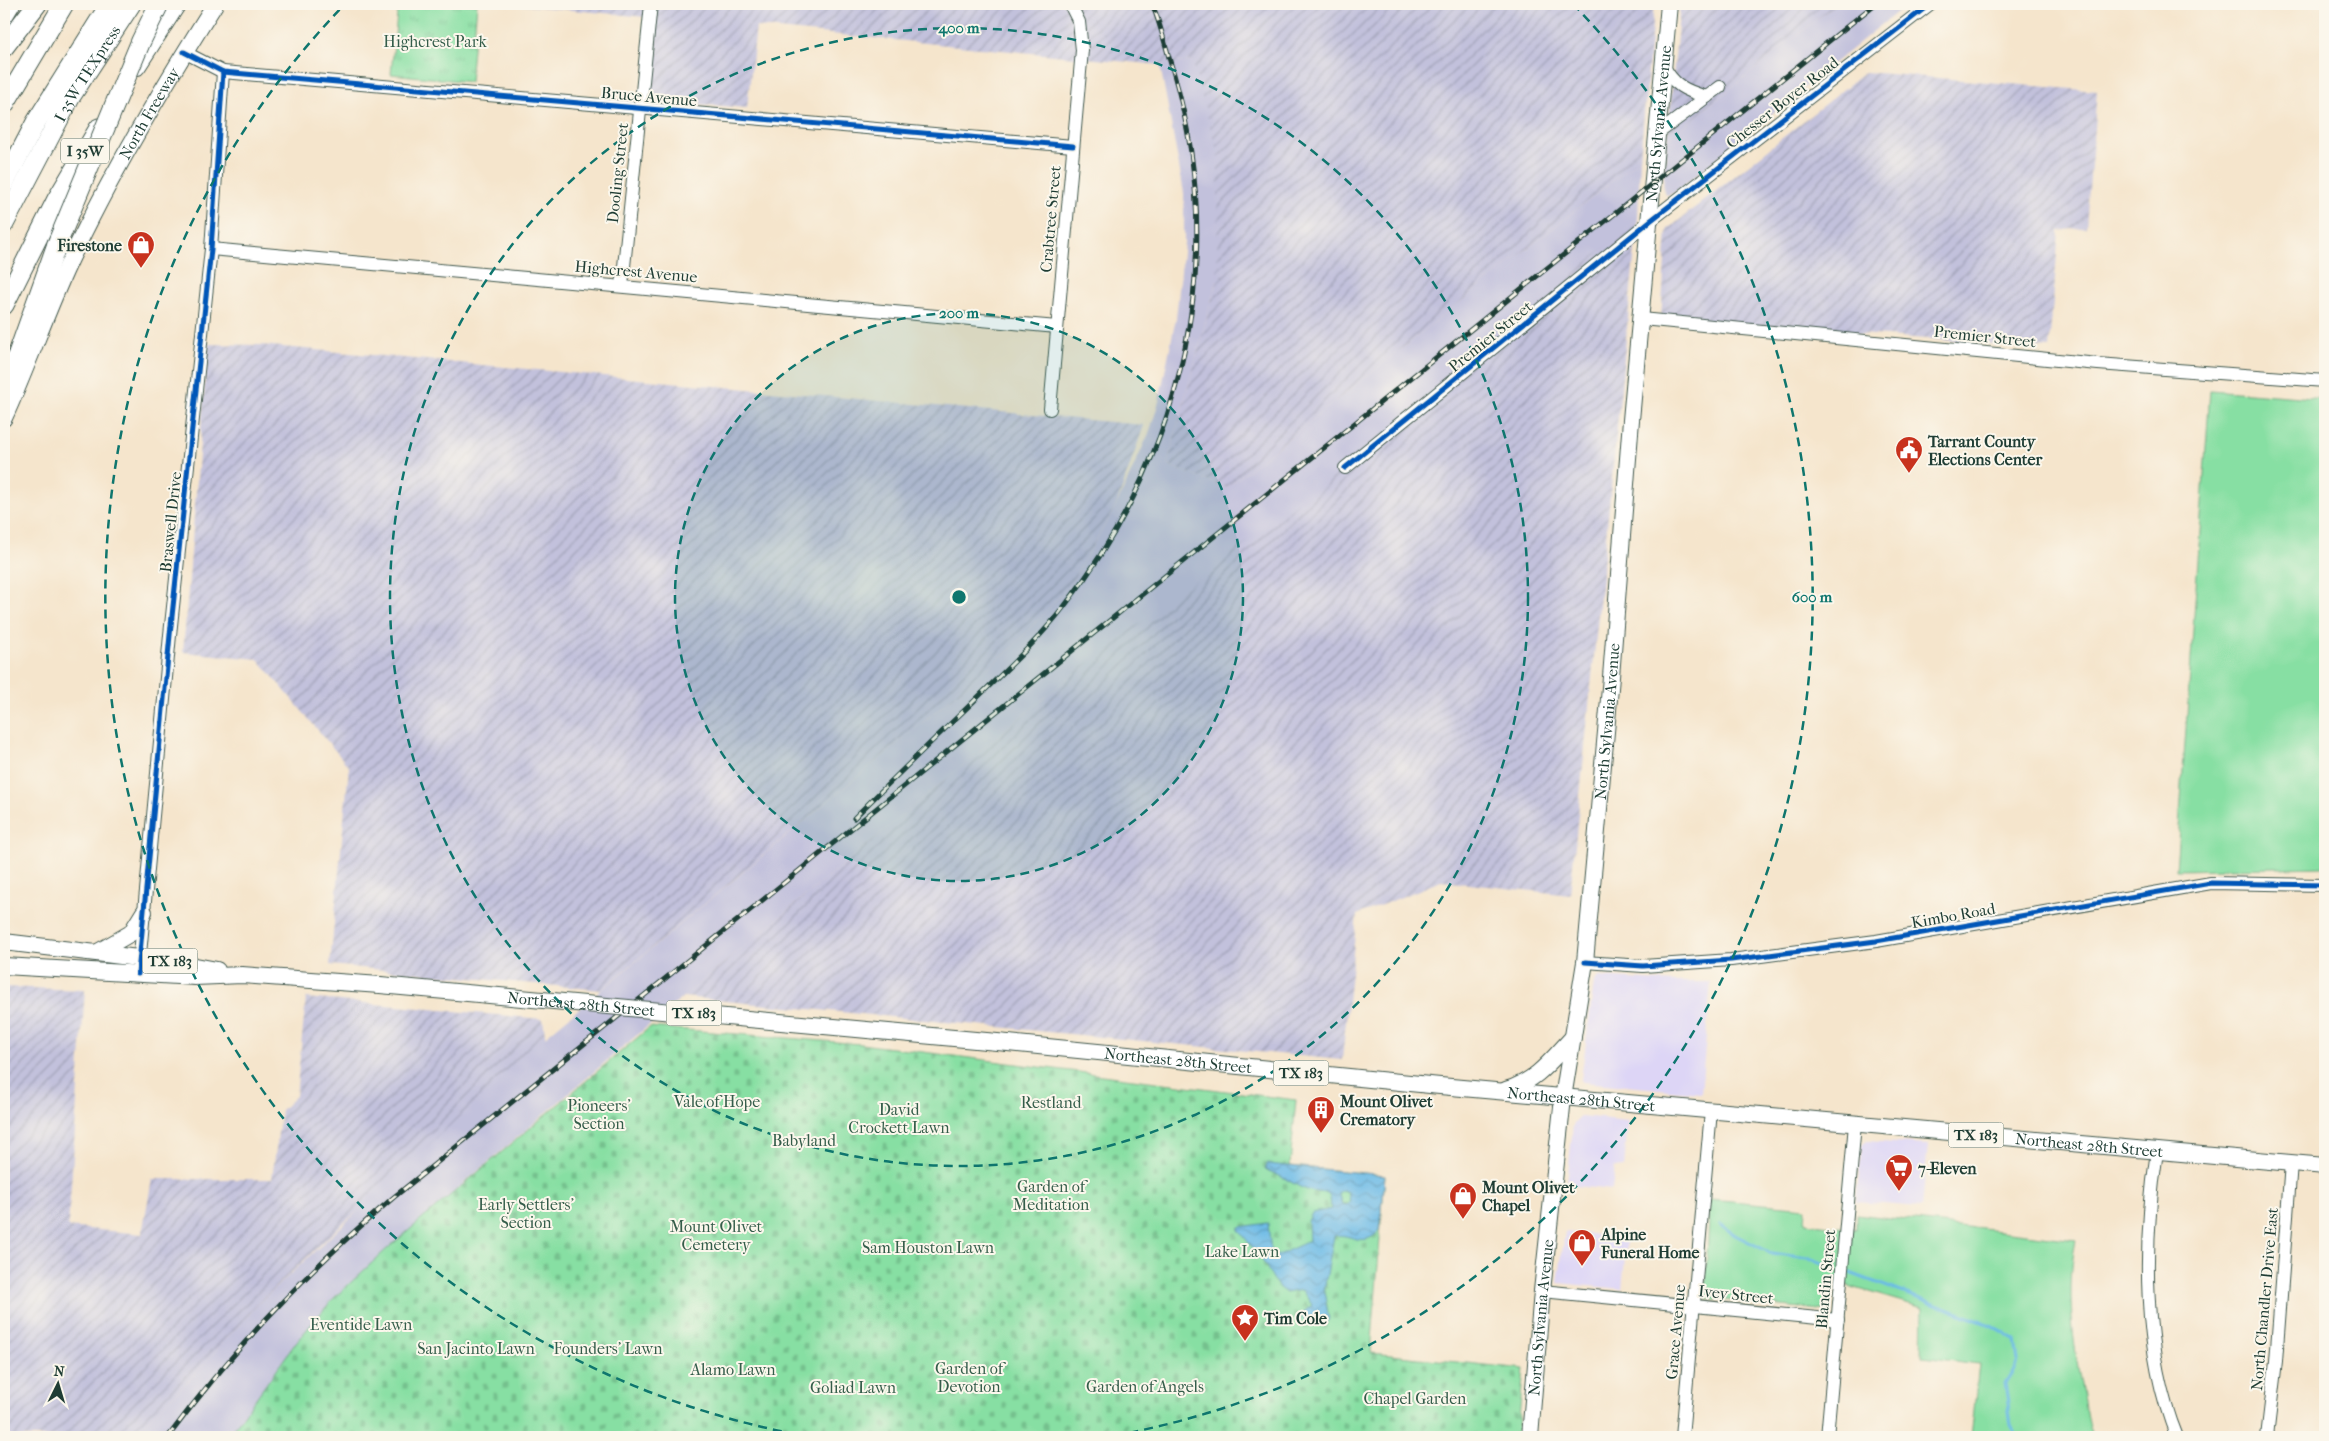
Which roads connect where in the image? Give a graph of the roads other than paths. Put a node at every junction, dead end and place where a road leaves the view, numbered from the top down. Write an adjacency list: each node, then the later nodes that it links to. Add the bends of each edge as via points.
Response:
1 (12, 4): 13 (main road)
2 (37, 4): 14 (highway)
3 (64, 4): 20 (highway)
4 (110, 4): 24 (highway, I 35W TEXpress, via 40,115)
5 (131, 4): 26 (highway, I 35W TEXpress, via 71,96)
6 (159, 4): 33 (highway, bridge, via 57,244)
7 (176, 4): 29 (highway, I 35W, via 56,199)
8 (214, 4): 15 (main road, North Freeway)
9 (651, 4): 21 (street, Dooling Street)
10 (1070, 4): 23 (street, Crabtree Street, via 1079,22 1082,50)
11 (1669, 4): 16 (main road, North Sylvania Avenue)
12 (1930, 4): 25 (street, Chesser Boyer Road)
13 (4, 17)
14 (4, 47)
15 (184, 52): 17 (street); 35 (main road, North Freeway, via 109,184 68,265)
16 (1663, 64): 19 (street, via 1676,85 1688,92); 22 (main road, North Sylvania Avenue)
17 (223, 72): 21 (street, Bruce Avenue); 27 (street, Braswell Drive)
18 (1720, 87): 19 (street)
19 (1707, 96): 22 (street)
20 (4, 105)
21 (640, 108): 23 (street, Bruce Avenue); 28 (street, Dooling Street)
22 (1657, 134): 25 (main road, North Sylvania Avenue)
23 (1073, 146): 31 (street, Crabtree Street)
24 (4, 184)
25 (1650, 221): 30 (main road, North Sylvania Avenue); 36 (street, Premier Street)
26 (4, 224)
27 (212, 249): 28 (street, Highcrest Avenue); 38 (street, Braswell Drive)
28 (622, 286): 31 (street, Highcrest Avenue)
29 (4, 305)
30 (1642, 319): 32 (street, Premier Street, via 2098,364); 41 (main road, North Sylvania Avenue)
31 (1057, 327): 34 (street, Crabtree Street)
32 (2325, 381)
33 (4, 393)
34 (1050, 409)
35 (4, 418)
36 (1346, 468)
37 (2325, 884): 41 (street, Kimbo Road, via 2211,883 1876,941 1730,960 1643,966)
38 (144, 912): 40 (main road, via 131,933); 43 (street, Braswell Drive)
39 (4, 942): 40 (main road, Northeast 28th Street / TX 183)
40 (98, 952): 43 (main road, Northeast 28th Street / TX 183)
41 (1585, 962): 44 (main road, North Sylvania Avenue)
42 (4, 966): 43 (main road, Northeast 28th Street / TX 183)
43 (139, 966): 45 (main road, Northeast 28th Street / TX 183, bridge, via 180,963 242,975 1008,1043)
44 (1573, 1037): 45 (main road, via 1528,1082); 46 (main road, North Sylvania Avenue)
45 (1500, 1092): 46 (main road, Northeast 28th Street / TX 183)
46 (1563, 1098): 47 (main road, Northeast 28th Street / TX 183); 52 (main road, North Sylvania Avenue)
47 (1712, 1111): 48 (main road, Northeast 28th Street / TX 183); 53 (street, Grace Avenue)
48 (1855, 1124): 49 (main road, Northeast 28th Street / TX 183); 54 (street, Blandin Street)
49 (2157, 1151): 50 (main road, Northeast 28th Street / TX 183); 58 (street, via 2148,1262 2150,1334 2156,1373)
50 (2291, 1163): 51 (main road, Northeast 28th Street / TX 183); 59 (street, North Chandler Drive East)
51 (2325, 1166)
52 (1542, 1290): 53 (street, Ivey Street); 55 (main road, North Sylvania Avenue)
53 (1693, 1306): 54 (street, Ivey Street); 56 (street, Grace Avenue)
54 (1838, 1320): 57 (street, Blandin Street)
55 (1530, 1437)
56 (1682, 1437)
57 (1827, 1437)
58 (2177, 1437)
59 (2267, 1437)

